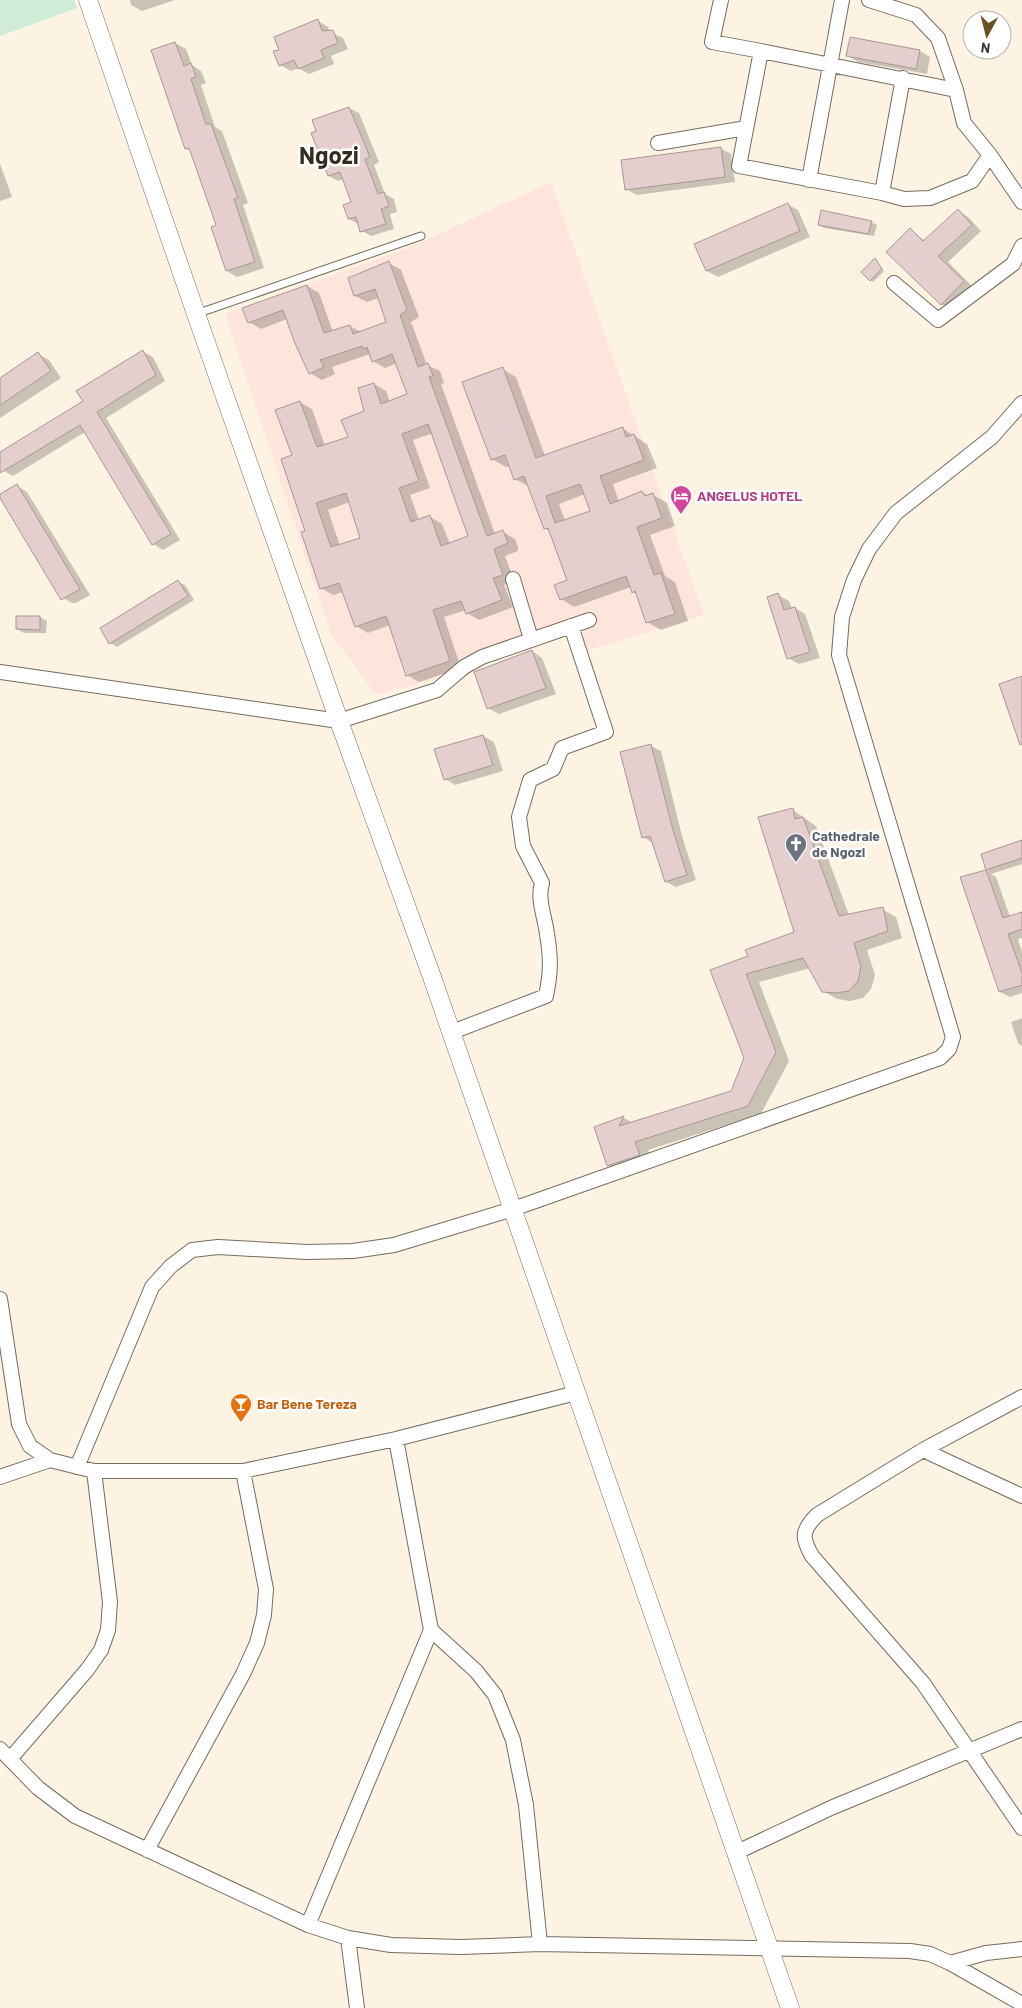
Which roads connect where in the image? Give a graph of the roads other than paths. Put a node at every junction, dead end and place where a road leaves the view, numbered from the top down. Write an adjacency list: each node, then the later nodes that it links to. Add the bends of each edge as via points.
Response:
1 (88, 0): 18 (street)
2 (721, 0): 5 (street, via 712,42)
3 (842, 0): 6 (street)
4 (869, 0): 8 (street, via 916,15 938,38)
5 (760, 51): 6 (street); 9 (street)
6 (830, 64): 7 (street); 12 (street)
7 (903, 78): 8 (street); 13 (street)
8 (956, 90): 11 (street, via 964,123)
9 (746, 128): 10 (street); 12 (street, via 739,166)
10 (658, 143)
11 (990, 155): 13 (street, via 972,181 930,198 904,199); 14 (street)
12 (809, 180): 13 (street)
13 (882, 193)
14 (1022, 202)
15 (420, 236): 18 (lane)
16 (1022, 246): 17 (street, via 1013,264 938,320)
17 (894, 283)
18 (196, 314): 25 (street)
19 (1022, 402): 27 (street, via 992,437 896,514 869,549 854,580 842,617 839,655 953,1037 949,1049 940,1058)
20 (513, 579): 23 (street)
21 (590, 620): 22 (street)
22 (571, 626): 23 (street); 26 (street, via 606,732 562,748 553,769 530,780 519,817 523,846 542,883 539,893 551,972 546,996)
23 (531, 639): 25 (street, via 482,657 464,667 437,690)
24 (0, 672): 25 (street)
25 (339, 721): 26 (street)
26 (452, 1032): 27 (street)
27 (513, 1209): 30 (street); 35 (street, via 394,1245 353,1251 218,1247 192,1250 170,1266 152,1287)
28 (0, 1299): 29 (street)
29 (2, 1320): 34 (street, via 19,1424 30,1446)
30 (576, 1393): 32 (street); 46 (street)
31 (1022, 1397): 33 (street)
32 (396, 1438): 37 (street); 40 (street)
33 (923, 1450): 39 (street); 42 (street, via 817,1515 804,1534 812,1556 923,1684)
34 (50, 1460): 35 (street); 38 (street)
35 (77, 1467): 36 (street)
36 (94, 1471): 37 (street); 43 (street, via 110,1602 108,1630 101,1650 87,1670)
37 (244, 1471): 45 (street, via 266,1590 257,1643)
38 (0, 1477)
39 (1022, 1496)
40 (430, 1630): 47 (street); 49 (street, via 476,1671 495,1695 513,1740 526,1805)
41 (1022, 1729): 42 (street)
42 (969, 1751): 44 (street); 46 (street, via 833,1807)
43 (5, 1754): 45 (street, via 38,1788 75,1816)
44 (1022, 1828)
45 (146, 1850): 47 (street)
46 (735, 1853): 50 (street)
47 (308, 1925): 48 (street)
48 (348, 1938): 49 (street, via 391,1945); 54 (street)
49 (540, 1944): 50 (street)
50 (770, 1949): 52 (street, via 910,1952 930,1954); 55 (street)
51 (1022, 1949): 52 (street)
52 (950, 1962): 53 (street)
53 (1022, 2004)
54 (357, 2008)
55 (790, 2008)

